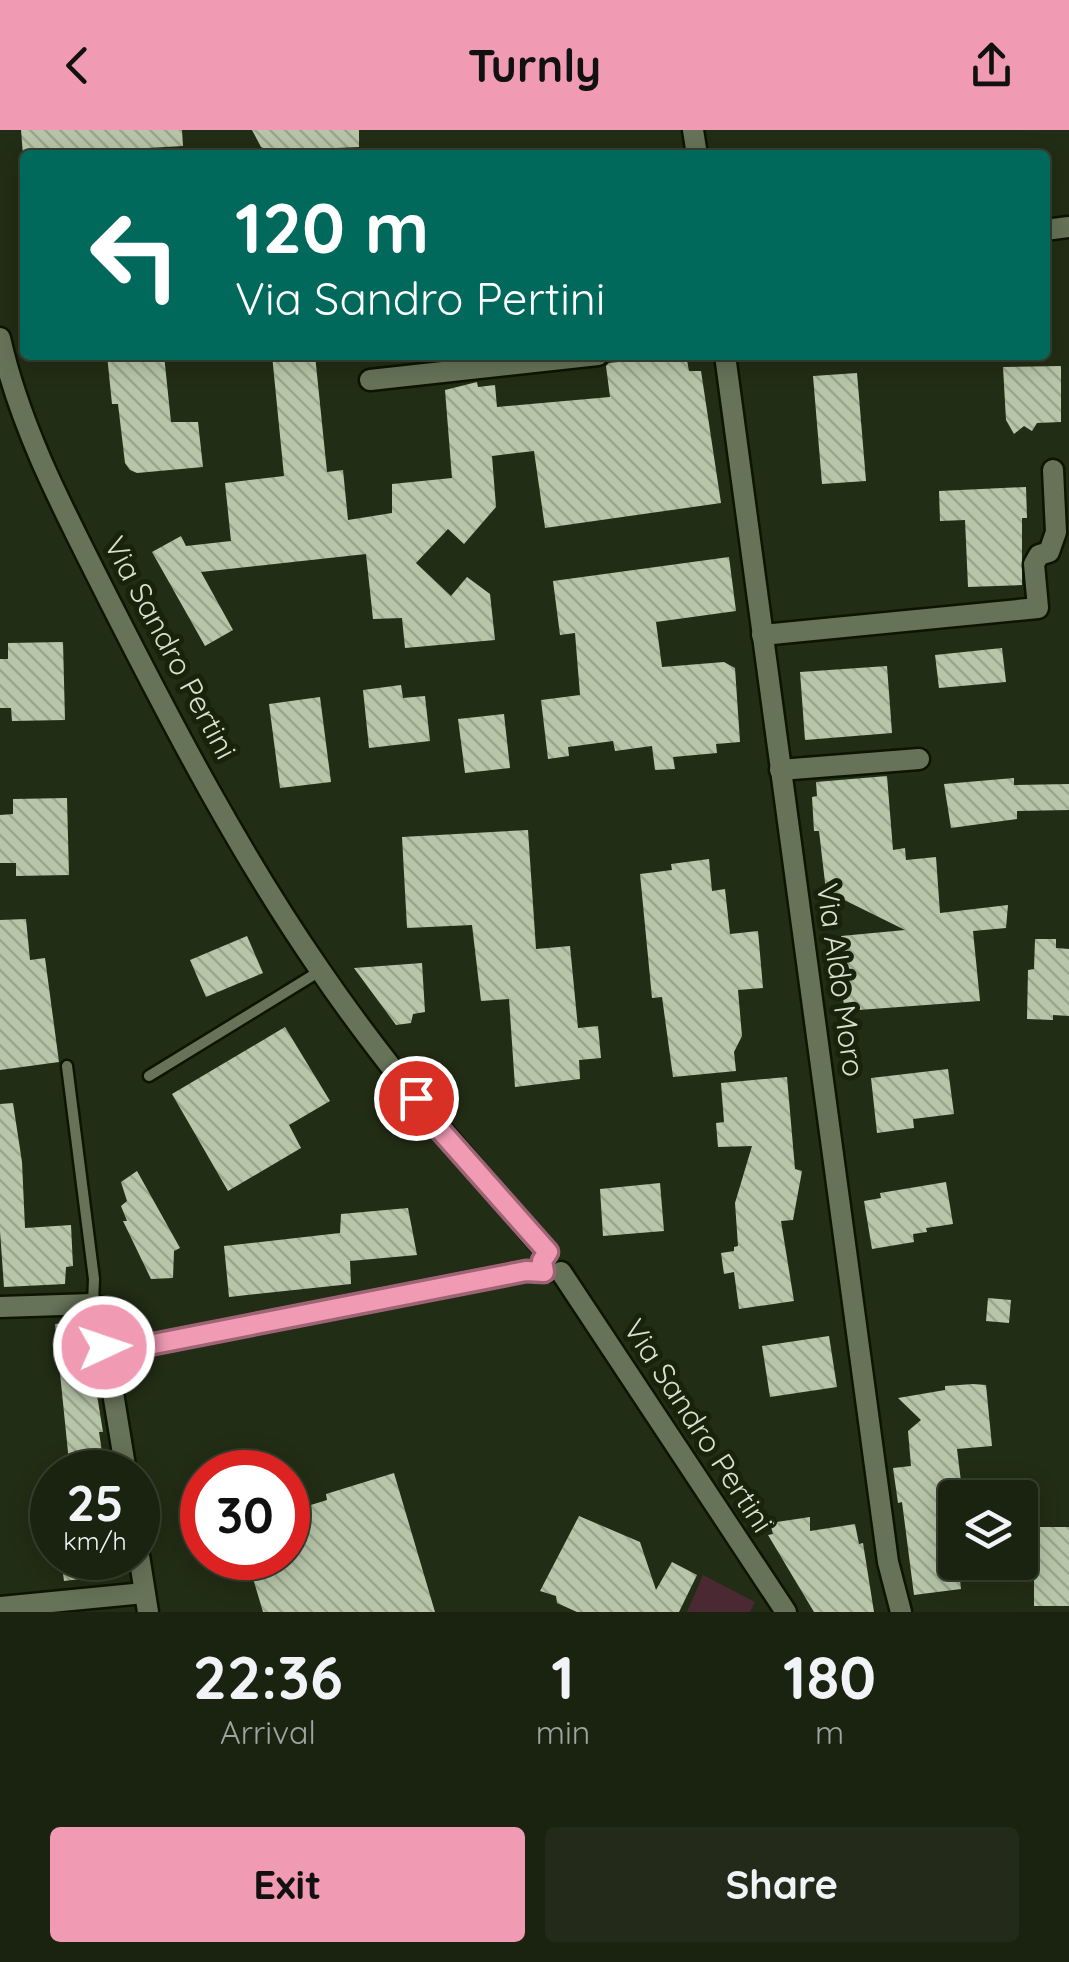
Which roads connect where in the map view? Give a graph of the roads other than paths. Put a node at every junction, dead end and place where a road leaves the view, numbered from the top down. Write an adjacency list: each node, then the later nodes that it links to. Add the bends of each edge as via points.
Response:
1 (0, 338): 9 (street, Via Sandro Pertini, via 36,454 150,681)
2 (552, 360): 4 (street)
3 (726, 360): 6 (street, Via Aldo Moro)
4 (370, 380)
5 (1053, 470): 6 (street, via 1056,532 1049,552 1034,564 1038,608)
6 (762, 635): 8 (street, Via Aldo Moro)
7 (919, 760): 8 (street)
8 (780, 770): 20 (street, Via Aldo Moro, via 888,1562)
9 (320, 971): 11 (lane); 12 (street, Via Sandro Pertini)
10 (66, 1066): 13 (lane)
11 (150, 1076)
12 (544, 1266): 15 (street); 19 (street, Via Sandro Pertini)
13 (94, 1304): 14 (street); 15 (street)
14 (0, 1307)
15 (106, 1350): 16 (street)
16 (122, 1450)
17 (146, 1603): 18 (street)
18 (0, 1607)
19 (786, 1612)
20 (901, 1612)

